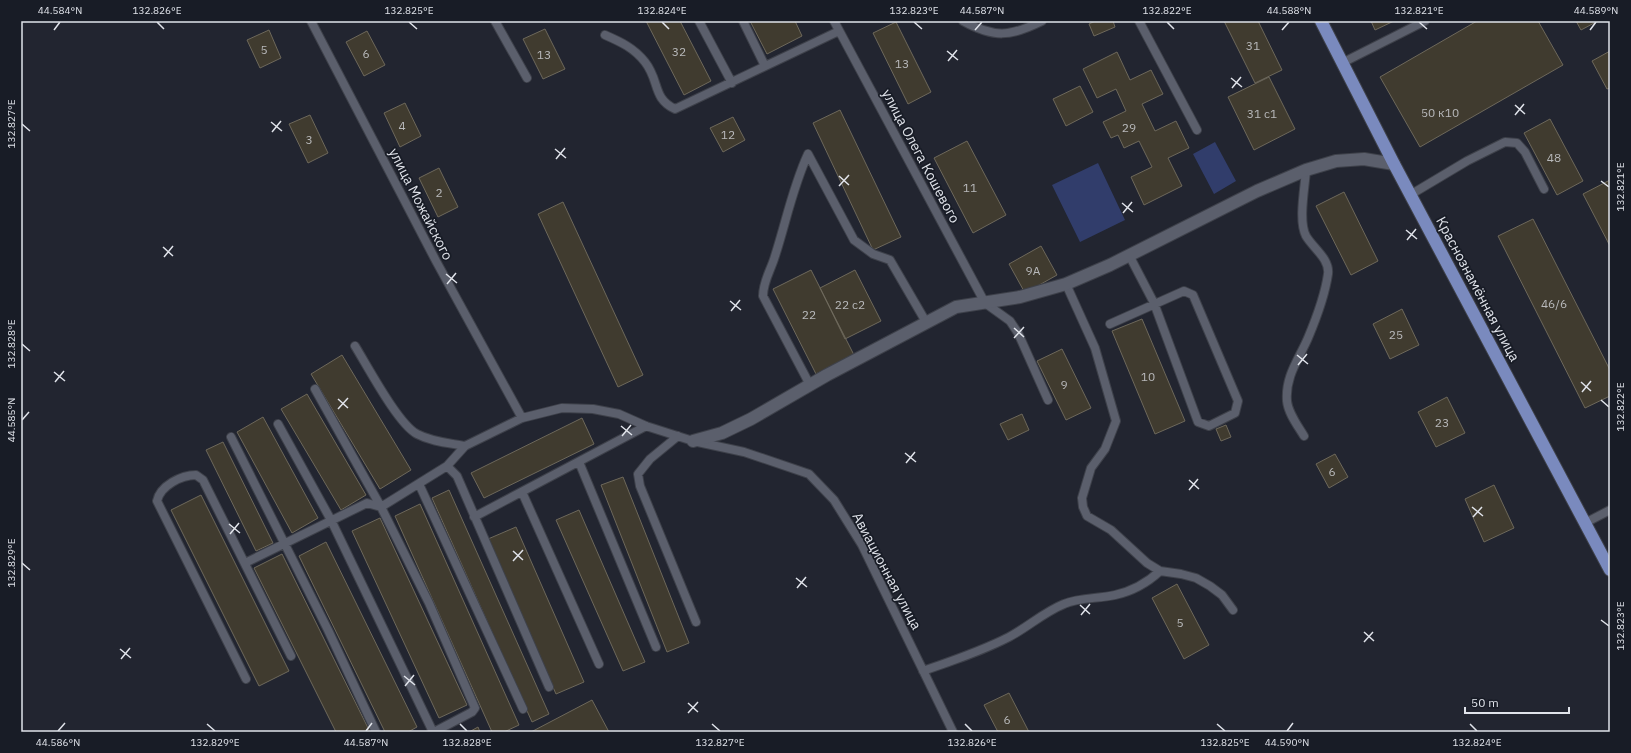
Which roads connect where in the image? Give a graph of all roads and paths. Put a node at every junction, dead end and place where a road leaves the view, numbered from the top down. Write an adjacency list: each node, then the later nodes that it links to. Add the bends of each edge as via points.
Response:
1 (311, 21): 32 (lane, улица Можайского, via 436,261)
2 (495, 21): 15 (lane)
3 (699, 21): 16 (lane)
4 (743, 21): 14 (lane)
5 (834, 21): 11 (lane, улица Олега Кошевого)
6 (962, 21): 7 (lane, via 981,31 1003,35 1015,33)
7 (1042, 21)
8 (1139, 21): 17 (lane)
9 (1321, 21): 13 (main road, Краснознамённая улица)
10 (1424, 21): 13 (lane)
11 (839, 32): 14 (lane); 24 (lane, улица Олега Кошевого)
12 (605, 35): 16 (lane, via 637,52 655,78 660,98 675,109)
13 (1342, 63): 18 (main road, Краснознамённая улица)
14 (765, 66): 16 (lane)
15 (527, 78)
16 (732, 82)
17 (1197, 130)
18 (1394, 164): 19 (street, via 1364,159 1336,161); 21 (main road, Краснознамённая улица)
19 (1306, 170): 22 (street, via 1257,191); 36 (lane, via 1303,221 1306,235 1328,266 1328,275 1308,339 1294,363 1289,379 1287,401 1290,412)
20 (1544, 189): 21 (lane, via 1525,152 1517,143 1505,142)
21 (1410, 194): 48 (main road, Краснознамённая улица)
22 (1129, 255): 23 (street); 25 (lane)
23 (1066, 284): 24 (street, via 1020,297); 52 (lane, via 1095,348 1116,421 1105,449 1091,468 1082,498 1083,508 1087,516 1111,530)
24 (985, 303): 26 (street, via 956,307); 31 (lane, via 1010,321 1018,333)
25 (1154, 303): 25 (lane, via 1198,422 1209,426 1235,414 1238,402 1193,296 1184,291); 27 (lane)
26 (926, 322): 29 (street); 29 (lane, via 890,260 873,254 854,240 808,154 800,170 773,264 763,285 763,296)
27 (1110, 324)
28 (356, 346): 39 (lane, via 403,423 416,434 429,440)
29 (810, 385): 38 (street, via 751,420 722,433)
30 (315, 389): 44 (lane)
31 (1048, 400)
32 (522, 418): 34 (lane, Авиационная улица, via 562,408 593,409 619,414); 39 (lane, Авиационная улица)
33 (278, 424): 47 (lane)
34 (646, 426): 35 (lane, Авиационная улица); 40 (lane)
35 (678, 436): 38 (lane, Авиационная улица); 54 (lane, via 650,458 638,474 640,486)
36 (1304, 436)
37 (231, 437): 49 (lane)
38 (693, 441): 58 (lane, Авиационная улица, via 744,452 809,474 834,500 862,545)
39 (465, 446): 41 (lane)
40 (579, 462): 43 (lane); 55 (lane)
41 (447, 466): 42 (lane); 46 (lane, via 457,476)
42 (420, 484): 44 (lane); 61 (lane)
43 (522, 492): 46 (lane); 57 (lane)
44 (381, 508): 47 (lane, via 367,503); 63 (lane, via 429,603 475,708)
45 (1610, 510): 48 (lane)
46 (474, 517): 60 (lane)
47 (332, 520): 49 (lane); 63 (lane)
48 (1585, 523): 51 (main road, Краснознамённая улица)
49 (284, 544): 50 (lane); 62 (lane)
50 (245, 563): 56 (lane); 59 (lane, via 203,480 196,475 186,475 158,494 157,501)
51 (1610, 570)
52 (1160, 571): 53 (lane, via 1196,578 1222,595); 58 (lane, via 1136,589 1065,603 1009,637)
53 (1232, 610)
54 (696, 622)
55 (656, 647)
56 (291, 656)
57 (599, 664)
58 (923, 671): 64 (lane, Авиационная улица)
59 (246, 679)
60 (549, 687)
61 (524, 709)
62 (376, 732)
63 (433, 732)
64 (953, 732)

